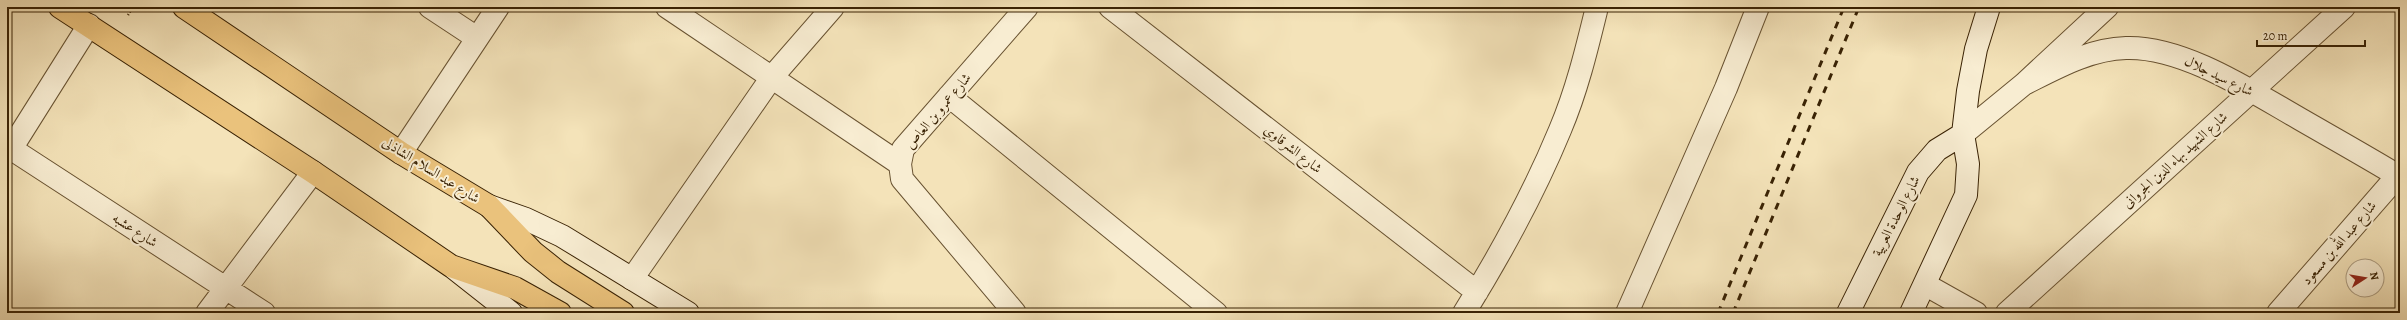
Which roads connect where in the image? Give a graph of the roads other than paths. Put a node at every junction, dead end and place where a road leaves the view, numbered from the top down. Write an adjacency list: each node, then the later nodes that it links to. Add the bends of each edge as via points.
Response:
1 (60, 7): 14 (main road)
2 (184, 7): 22 (main road, شارع عبد السلام الشاذلى)
3 (430, 7): 15 (street)
4 (498, 7): 15 (street)
5 (667, 7): 16 (street)
6 (833, 7): 16 (street)
7 (1027, 7): 19 (street, شارع عمرو بن العاص)
8 (1110, 7): 31 (street, شارع الشرقاوي)
9 (1597, 7): 31 (street, via 1585,59 1561,129 1529,197)
10 (1758, 7): 41 (street, via 1726,88)
11 (1989, 7): 20 (street, via 1972,70)
12 (2107, 7): 17 (street)
13 (2344, 7): 18 (street, شارع الشهيد بهاء الدين الجروانى)
14 (89, 25): 21 (street); 24 (main road)
15 (477, 38): 22 (street)
16 (772, 77): 23 (street); 28 (street)
17 (2024, 84): 18 (street, شارع سيد جلال, via 2098,51 2125,48 2153,49 2180,57); 20 (street, شارع الوحدة العربية)
18 (2251, 91): 25 (street, شارع سيد جلال); 45 (street, شارع الشهيد بهاء الدين الجروانى)
19 (949, 96): 23 (street, شارع عمرو بن العاص, via 903,149); 39 (street)
20 (1963, 134): 29 (street, via 1968,164 1966,195); 42 (street, شارع الوحدة العربية, via 1937,150 1918,172)
21 (9, 147): 30 (street, شارع عشبه)
22 (401, 153): 26 (main road, شارع عبد السلام الشاذلى)
23 (900, 164): 38 (street, شارع عمرو بن العاص, via 902,179)
24 (313, 172): 27 (main road); 30 (street)
25 (2399, 175): 46 (street, شارع عبد الله بن مسعود)
26 (489, 206): 28 (street, شارع عبد السلام الشاذلى, via 526,219 562,236); 36 (main road, via 510,230 558,272)
27 (451, 266): 32 (street); 35 (main road, via 515,288)
28 (632, 279): 37 (street, شارع عبد السلام الشاذلى)
29 (1926, 284): 43 (street); 44 (street)
30 (226, 289): 33 (street); 34 (street, شارع عشبه)
31 (1477, 292): 40 (street)
32 (506, 311)
33 (207, 313)
34 (264, 313)
35 (560, 313)
36 (623, 313)
37 (688, 313)
38 (1015, 313)
39 (1216, 313)
40 (1464, 313)
41 (1627, 313)
42 (1848, 313)
43 (1911, 313)
44 (1976, 313)
45 (2008, 313)
46 (2278, 313)

